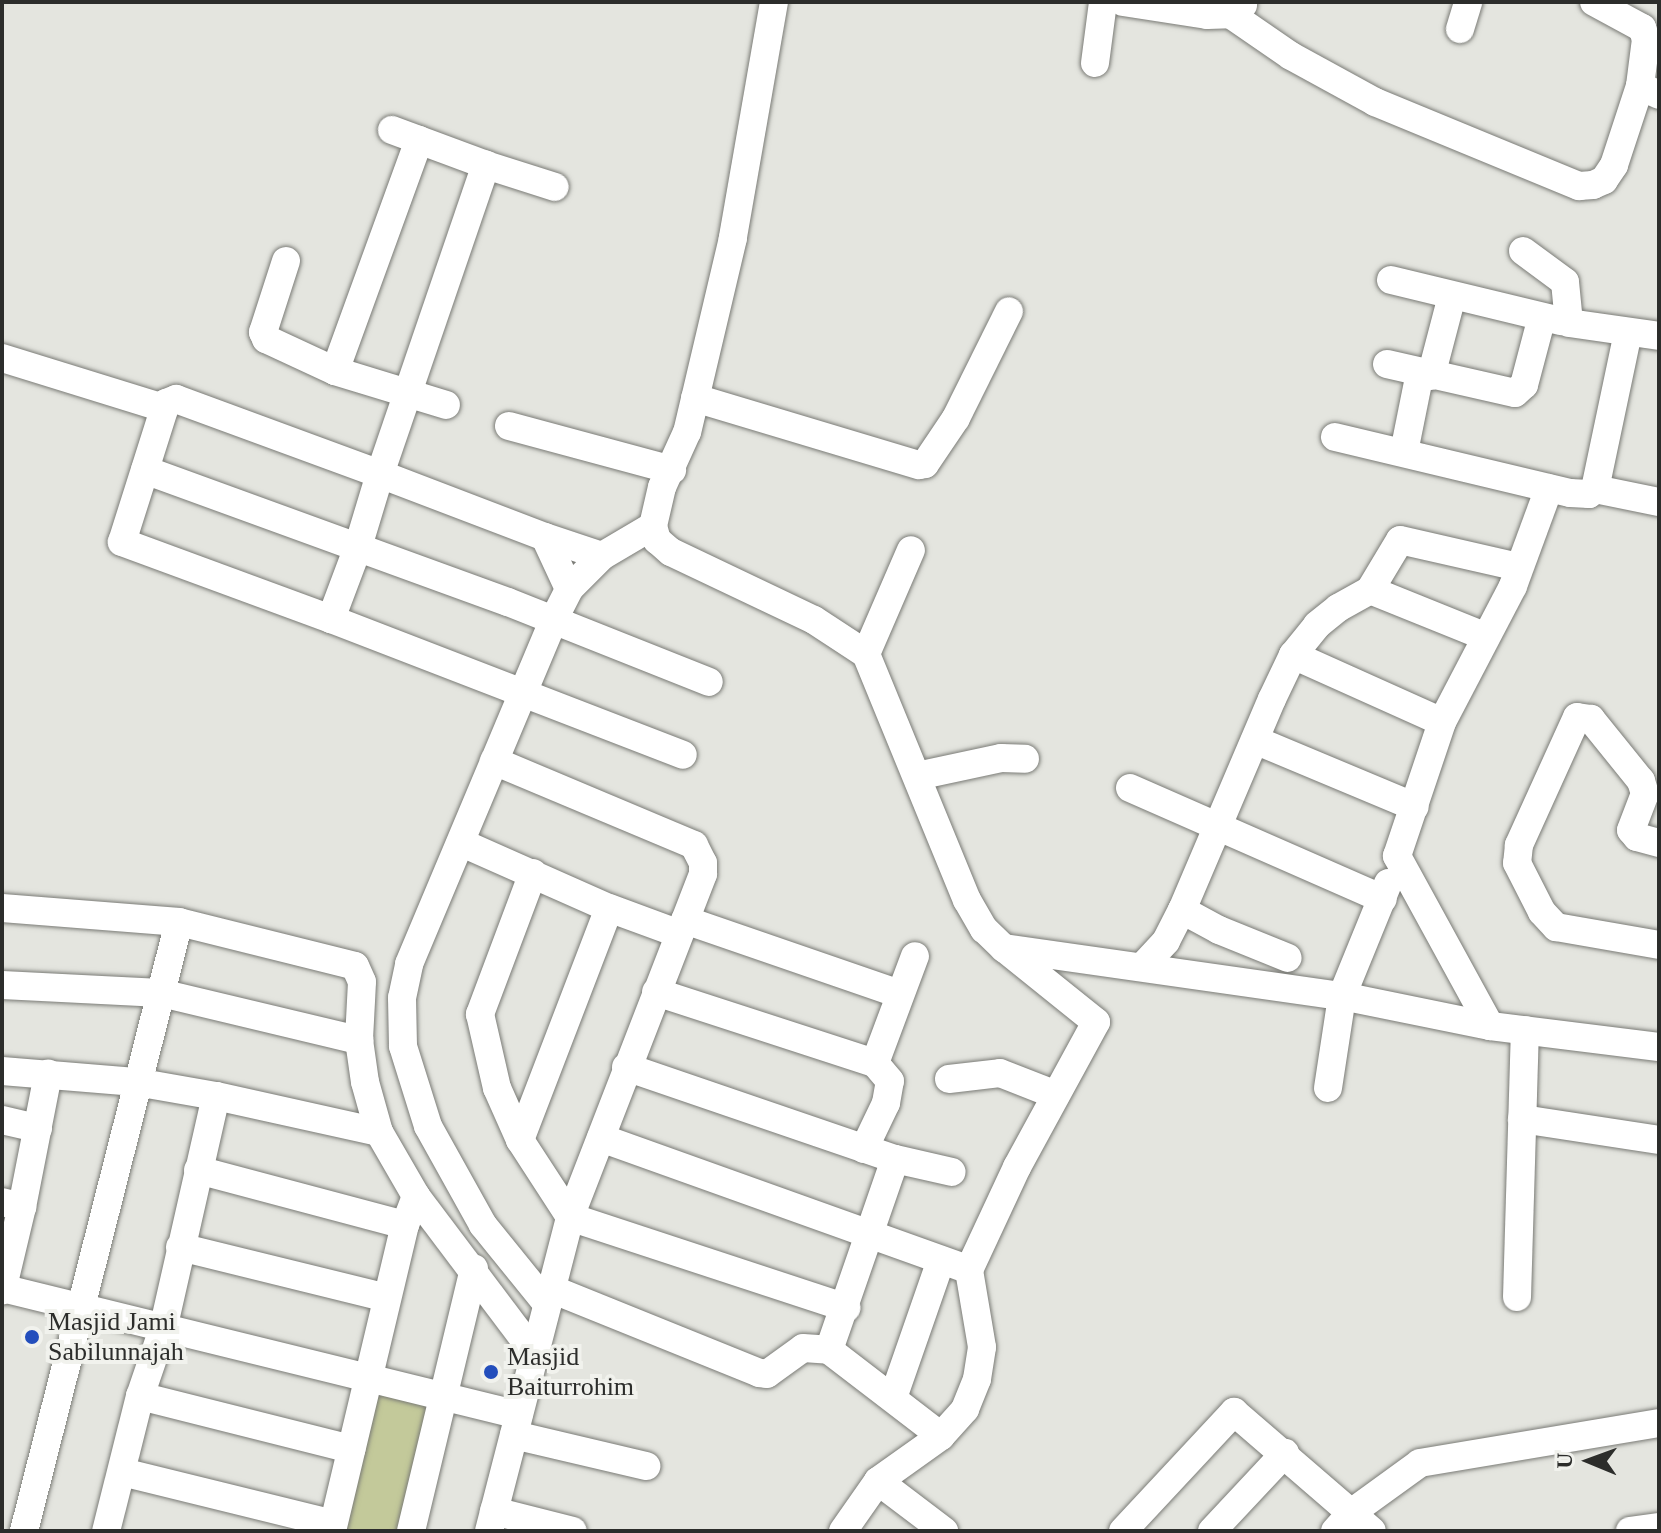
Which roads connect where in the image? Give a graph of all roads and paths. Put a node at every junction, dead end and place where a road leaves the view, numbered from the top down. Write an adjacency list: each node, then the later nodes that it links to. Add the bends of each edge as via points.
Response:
1 (774, 2): 23 (street, via 733,238)
2 (1103, 2): 6 (street)
3 (1123, 2): 5 (street, via 1207,15)
4 (1594, 2): 7 (street, via 1642,28)
5 (1238, 8): 7 (street, via 1291,56 1375,102 1579,186 1604,180)
6 (1095, 63)
7 (1650, 91)
8 (486, 165): 9 (street); 20 (street, via 406,135); 22 (street)
9 (555, 187)
10 (1523, 251): 15 (street, via 1565,282)
11 (286, 261): 20 (street, via 264,336)
12 (1391, 280): 13 (street)
13 (1452, 296): 15 (street); 21 (street)
14 (1009, 311): 23 (street, via 956,418 925,464)
15 (1556, 320): 16 (street); 21 (street, via 1519,391)
16 (1628, 332): 17 (street); 33 (street)
17 (1659, 336)
18 (2, 358): 25 (street)
19 (1387, 364): 21 (street)
20 (335, 371): 22 (street)
21 (1425, 375): 28 (street)
22 (406, 393): 24 (street); 31 (street)
23 (695, 398): 30 (street)
24 (446, 405)
25 (164, 408): 29 (street); 31 (street, via 176,399)
26 (509, 426): 30 (street)
27 (1335, 437): 28 (street)
28 (1404, 452): 32 (street)
29 (145, 470): 37 (street); 43 (street, via 121,536 126,546)
30 (672, 470): 35 (street)
31 (380, 474): 36 (street); 37 (street)
32 (1549, 488): 33 (street, via 1582,495); 40 (street)
33 (1595, 489): 34 (street)
34 (1659, 502)
35 (653, 526): 39 (street); 46 (street, via 657,540 671,552 826,627)
36 (545, 537): 39 (street); 41 (street)
37 (358, 547): 43 (street); 44 (street)
38 (911, 550): 46 (street)
39 (602, 556): 41 (street)
40 (1519, 567): 42 (street, via 1405,539 1396,544); 45 (street)
41 (569, 589): 44 (street)
42 (1370, 590): 45 (street); 47 (street, via 1317,625)
43 (331, 619): 49 (street)
44 (552, 623): 48 (street); 49 (street)
45 (1484, 636): 50 (street)
46 (866, 654): 55 (street)
47 (1293, 655): 50 (street); 51 (street)
48 (709, 682)
49 (525, 692): 52 (street); 54 (street)
50 (1442, 722): 57 (street)
51 (1255, 740): 57 (street); 58 (street)
52 (683, 755)
53 (1025, 759): 55 (street, via 1001,758)
54 (494, 761): 59 (street); 68 (street, via 694,845 702,856 703,874)
55 (917, 776): 70 (street, via 967,900 984,929)
56 (1130, 788): 58 (street)
57 (1415, 807): 61 (street)
58 (1215, 827): 63 (street); 66 (street)
59 (462, 843): 62 (street); 115 (street, via 409,964 400,1031 428,1126 483,1225)
60 (1659, 843): 69 (street, via 1631,830 1645,794 1643,783 1591,719 1577,717 1519,845 1517,863 1542,912 1556,927)
61 (1397, 856): 63 (street); 79 (street)
62 (533, 873): 65 (street); 97 (street, via 480,1014 497,1088)
63 (1383, 899): 78 (street)
64 (2, 908): 67 (street)
65 (609, 908): 68 (street); 97 (street)
66 (1182, 910): 72 (street); 73 (street, via 1166,941)
67 (179, 922): 76 (street); 81 (street, via 355,966 362,982)
68 (681, 926): 75 (street); 77 (street)
69 (1659, 945)
70 (1004, 948): 73 (street); 90 (street, via 1096,1022)
71 (915, 956): 77 (street)
72 (1288, 958)
73 (1142, 967): 78 (street)
74 (2, 985): 76 (street)
75 (656, 992): 83 (street); 84 (street)
76 (161, 993): 81 (street); 88 (street)
77 (900, 994): 83 (street)
78 (1342, 996): 79 (street); 89 (street)
79 (1490, 1026): 80 (street)
80 (1525, 1030): 82 (street); 92 (street)
81 (359, 1040): 95 (street)
82 (1659, 1047)
83 (875, 1063): 99 (street, via 890,1081 886,1103)
84 (626, 1067): 96 (street); 99 (street)
85 (2, 1071): 86 (street)
86 (48, 1074): 88 (street); 94 (street)
87 (949, 1079): 90 (street, via 1000,1073)
88 (136, 1082): 91 (street); 116 (street)
89 (1328, 1088)
90 (1056, 1095): 111 (street)
91 (216, 1096): 95 (street); 101 (street)
92 (1522, 1119): 98 (street); 113 (street)
93 (2, 1120): 94 (street)
94 (38, 1128): 104 (street)
95 (379, 1132): 103 (street)
96 (601, 1138): 105 (street); 107 (street)
97 (520, 1140): 105 (street)
98 (1659, 1140)
99 (864, 1149): 100 (street)
100 (895, 1159): 102 (street); 107 (street)
101 (198, 1170): 106 (street); 108 (street)
102 (952, 1172)
103 (416, 1196): 106 (street); 110 (street)
104 (12, 1204): 112 (street)
105 (570, 1217): 115 (street); 117 (street)
106 (405, 1225): 114 (street)
107 (868, 1233): 109 (street); 117 (street)
108 (180, 1247): 114 (street); 118 (street)
109 (941, 1260): 111 (street); 124 (street)
110 (474, 1268): 119 (street); 123 (street)
111 (969, 1270): 127 (street, via 980,1363 965,1409)
112 (2, 1289): 116 (street)
113 (1517, 1297)
114 (387, 1298): 121 (street)
115 (546, 1303): 119 (street); 120 (street, via 759,1373 767,1374 807,1347)
116 (82, 1308): 118 (street); 137 (street)
117 (846, 1308): 120 (street)
118 (163, 1329): 121 (street); 122 (street)
119 (534, 1348): 126 (street)
120 (829, 1350): 124 (street)
121 (370, 1378): 123 (street); 128 (street)
122 (140, 1396): 128 (street); 131 (street)
123 (444, 1396): 126 (street); 139 (street)
124 (893, 1398): 127 (street)
125 (1659, 1423): 134 (street, via 1420,1463)
126 (516, 1425): 130 (street); 133 (street)
127 (941, 1436): 132 (street)
128 (351, 1449): 136 (street)
129 (1285, 1453): 134 (street); 143 (street, via 1233,1413); 144 (street)
130 (646, 1466)
131 (122, 1472): 136 (street); 138 (street)
132 (872, 1492): 141 (street); 142 (street)
133 (491, 1521): 140 (street)
134 (1353, 1525)
135 (1659, 1527): 145 (street)
136 (332, 1528)
137 (24, 1531)
138 (106, 1531)
139 (411, 1531)
140 (573, 1531)
141 (843, 1531)
142 (944, 1531)
143 (1123, 1531)
144 (1212, 1531)
145 (1630, 1531)

